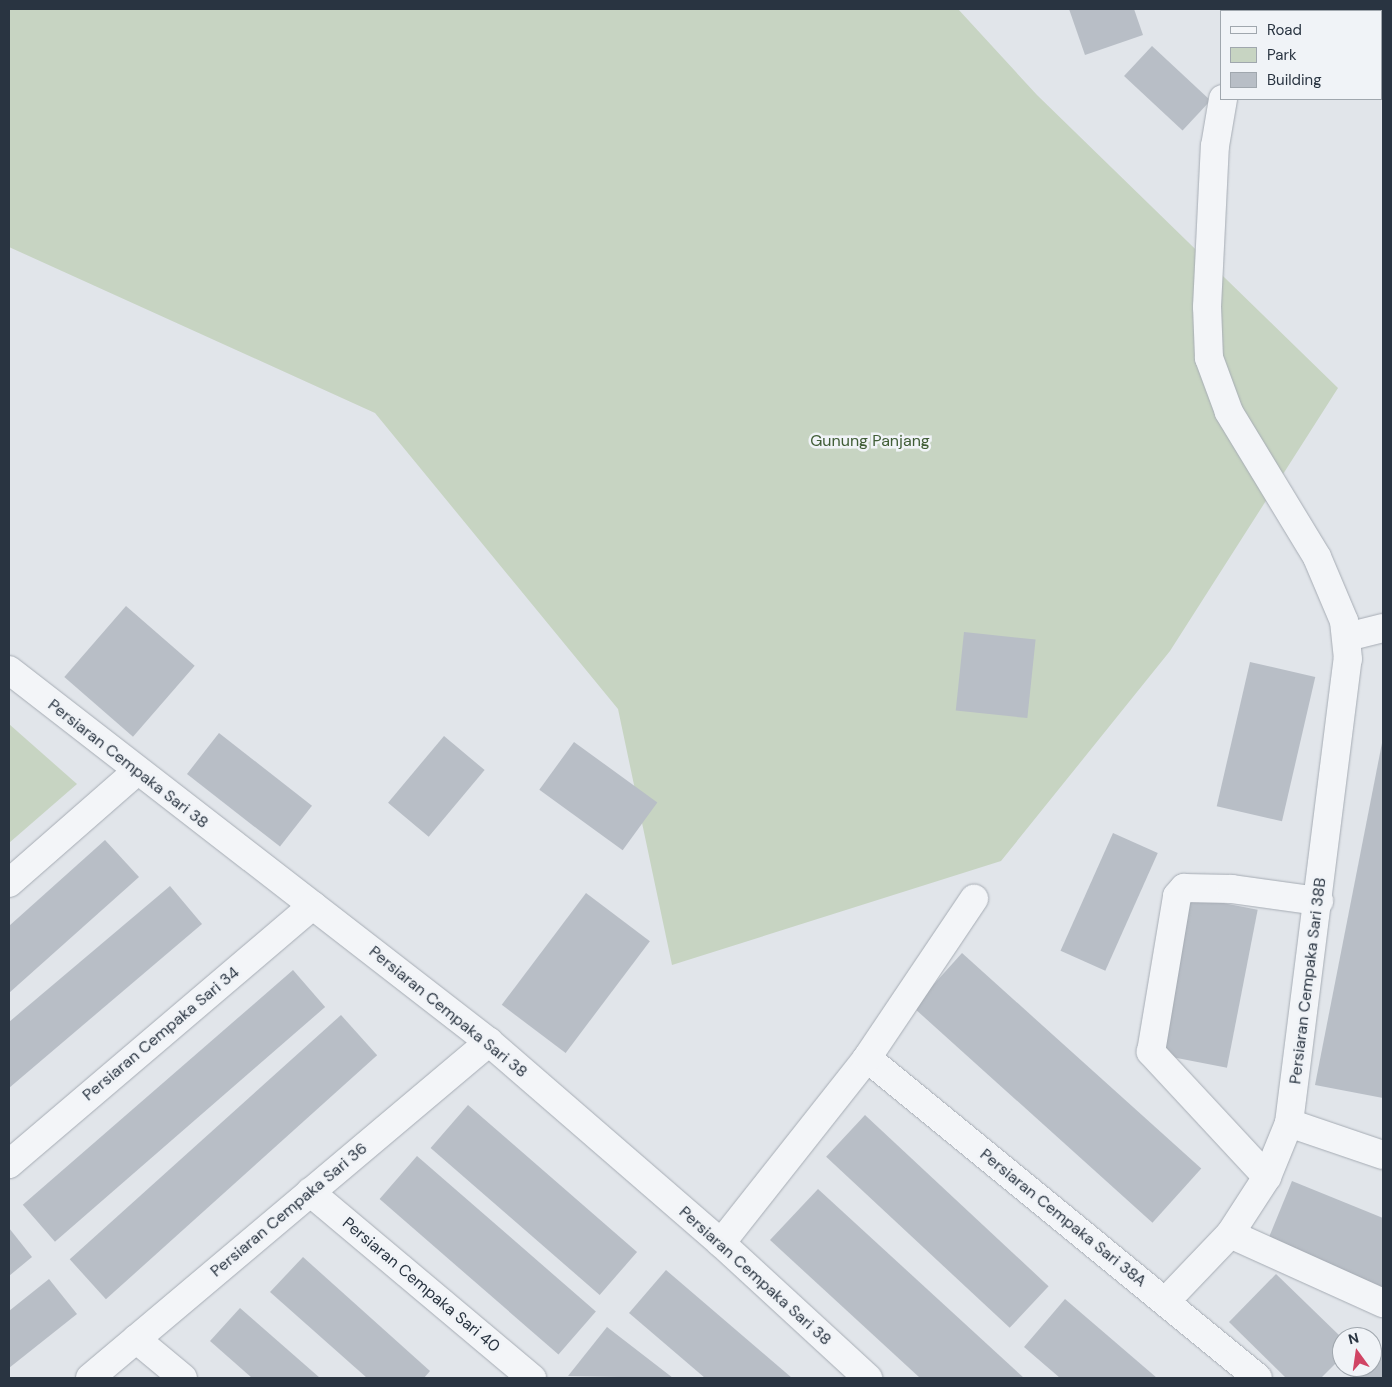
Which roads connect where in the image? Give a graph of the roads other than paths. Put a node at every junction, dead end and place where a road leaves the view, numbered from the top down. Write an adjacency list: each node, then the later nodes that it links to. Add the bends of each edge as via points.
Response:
1 (1223, 100): 3 (street, via 1214,156 1207,307 1209,358 1229,412 1317,557)
2 (1383, 628): 3 (street)
3 (1345, 629): 8 (street, Persiaran Cempaka Sari 38B)
4 (9, 670): 5 (street, Persiaran Cempaka Sari 38)
5 (136, 772): 6 (street); 9 (street, Persiaran Cempaka Sari 38)
6 (9, 883)
7 (974, 899): 11 (street)
8 (1319, 901): 12 (street, Persiaran Cempaka Sari 38B); 15 (street, via 1232,889 1184,888 1177,896 1151,1052)
9 (313, 905): 10 (street, Persiaran Cempaka Sari 38); 14 (street, Persiaran Cempaka Sari 34)
10 (489, 1042): 16 (street, Persiaran Cempaka Sari 36); 18 (street, Persiaran Cempaka Sari 38)
11 (867, 1058): 18 (street); 19 (street, Persiaran Cempaka Sari 38A)
12 (1289, 1123): 13 (street); 15 (street, Persiaran Cempaka Sari 38B)
13 (1383, 1155)
14 (9, 1164)
15 (1267, 1177): 17 (street, Persiaran Cempaka Sari 38B)
16 (310, 1192): 21 (street, Persiaran Cempaka Sari 36); 24 (street, Persiaran Cempaka Sari 40)
17 (1230, 1234): 19 (street, Persiaran Cempaka Sari 38B); 20 (street)
18 (721, 1243): 25 (street, Persiaran Cempaka Sari 38)
19 (1166, 1301): 26 (street, Persiaran Cempaka Sari 38A)
20 (1383, 1303)
21 (136, 1339): 22 (street, Persiaran Cempaka Sari 36); 23 (street)
22 (90, 1378)
23 (183, 1378)
24 (532, 1378)
25 (868, 1378)
26 (1258, 1378)

